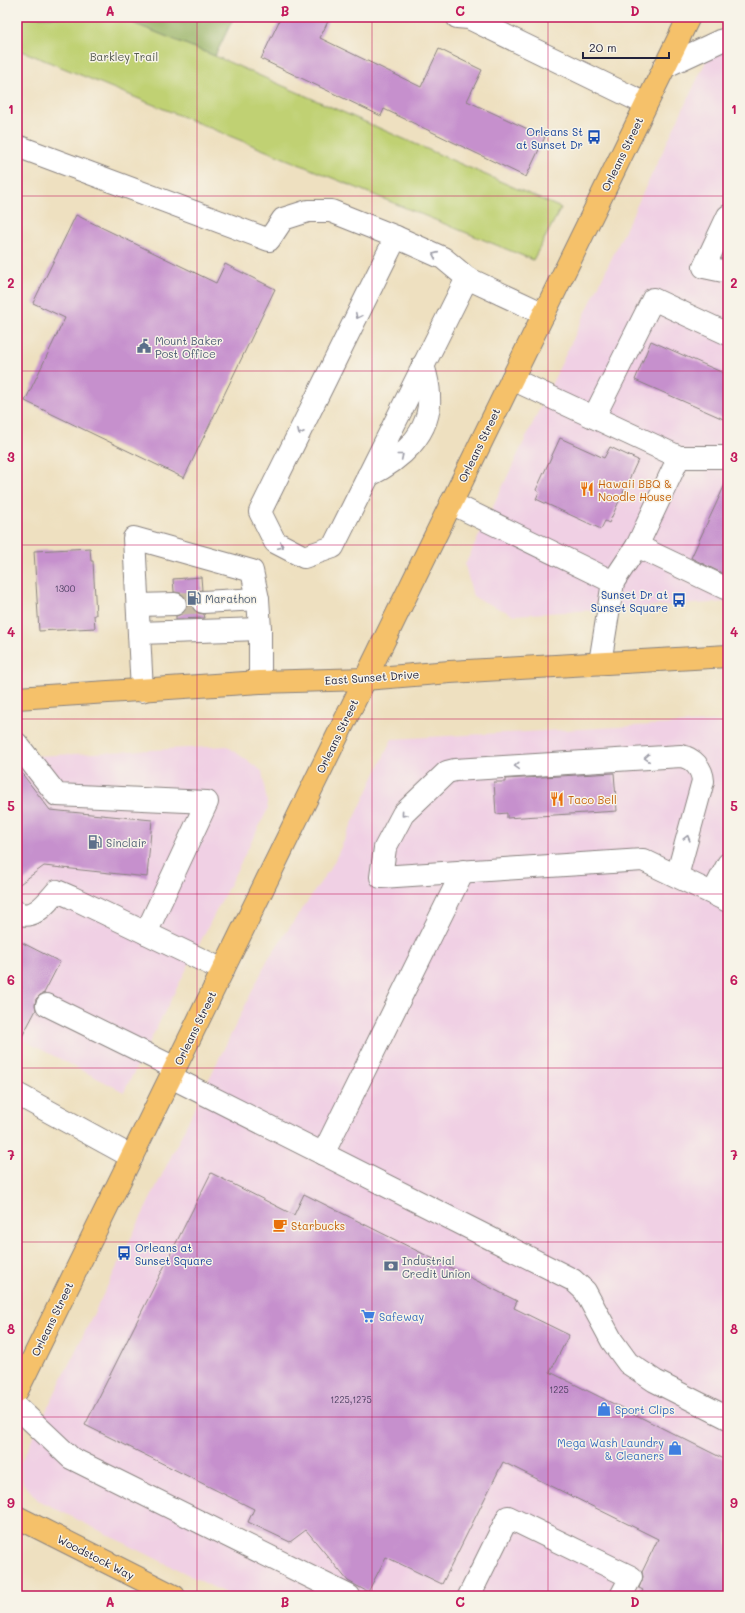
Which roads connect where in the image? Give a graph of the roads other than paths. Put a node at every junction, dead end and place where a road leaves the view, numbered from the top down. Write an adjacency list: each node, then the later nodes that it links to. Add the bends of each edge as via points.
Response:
1 (457, 17): 5 (lane, via 469,18)
2 (689, 17): 4 (main road, Orleans Street)
3 (728, 39): 4 (lane, via 720,40)
4 (664, 67): 5 (main road, Orleans Street)
5 (646, 104): 11 (main road, Orleans Street)
6 (17, 146): 8 (lane, via 270,240 283,219 308,211 331,211)
7 (728, 216): 9 (lane, via 704,267)
8 (396, 238): 10 (lane, one-way to 8, via 443,258); 10 (lane, one-way to 10, via 260,512 275,542 304,557 333,547 368,476 385,468 405,452 416,438 426,419 430,397 423,365)
9 (728, 272)
10 (467, 278): 11 (lane)
11 (544, 314): 13 (main road, Orleans Street)
12 (728, 334): 14 (lane, via 653,300)
13 (512, 379): 14 (lane); 17 (main road, Orleans Street)
14 (594, 417): 15 (lane)
15 (679, 457): 16 (lane); 18 (lane)
16 (728, 457)
17 (451, 503): 19 (lane); 29 (main road, Orleans Street)
18 (637, 546): 19 (lane); 20 (lane)
19 (613, 582): 28 (lane)
20 (728, 588)
21 (258, 599): 22 (lane); 24 (lane, via 252,571 134,538); 25 (lane)
22 (203, 602)
23 (175, 604): 24 (lane)
24 (138, 605): 26 (lane)
25 (260, 629): 26 (lane); 30 (lane)
26 (139, 633): 31 (lane)
27 (728, 656): 28 (main road, East Sunset Drive)
28 (600, 663): 29 (main road, East Sunset Drive)
29 (365, 679): 30 (main road, East Sunset Drive); 40 (main road, Orleans Street)
30 (260, 682): 31 (main road, East Sunset Drive)
31 (142, 691): 32 (main road, East Sunset Drive)
32 (17, 698)
33 (17, 745): 39 (lane, via 57,795 207,802)
34 (728, 864): 37 (lane)
35 (463, 871): 36 (lane, via 643,860); 36 (lane, one-way to 35, via 703,781 697,765 691,759 681,756 447,772 403,814 385,848 381,877); 44 (lane)
36 (677, 876): 37 (lane)
37 (720, 897)
38 (17, 912): 39 (lane, via 36,913 57,892)
39 (146, 933): 40 (lane)
40 (223, 970): 42 (main road, Orleans Street)
41 (47, 1005): 42 (lane)
42 (173, 1072): 44 (lane); 45 (main road, Orleans Street)
43 (17, 1094): 45 (lane)
44 (323, 1154): 48 (lane, via 573,1280 585,1291 612,1341 628,1363 656,1381)
45 (132, 1157): 46 (main road, Orleans Street)
46 (17, 1391)
47 (17, 1407): 51 (lane, via 71,1458)
48 (728, 1418)
49 (17, 1517): 50 (main road, Woodstock Way)
50 (174, 1596)
51 (349, 1596)
52 (469, 1596): 53 (lane, via 508,1517 631,1577)
53 (622, 1596)

